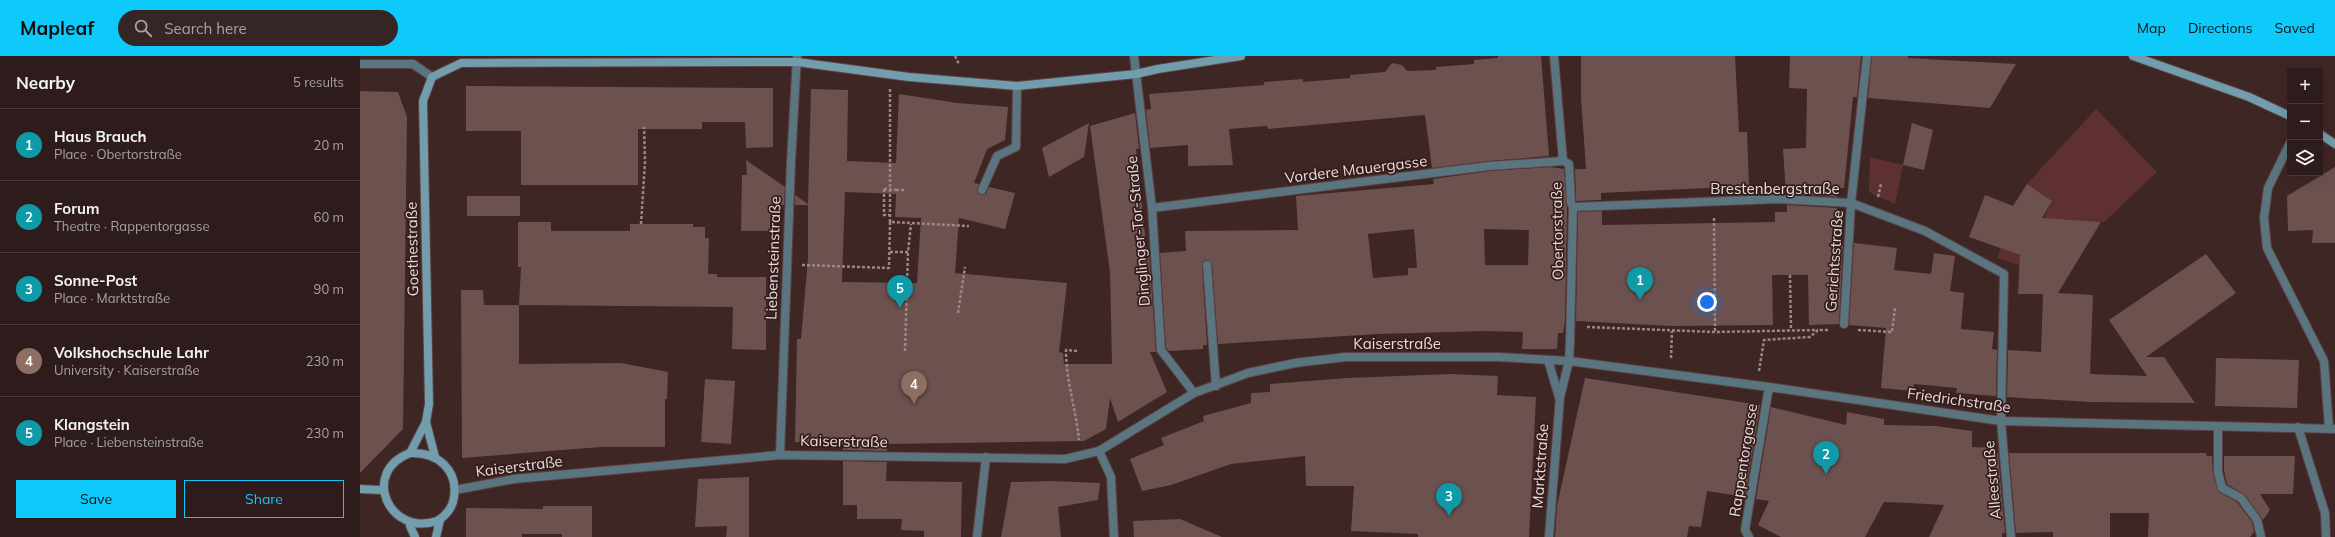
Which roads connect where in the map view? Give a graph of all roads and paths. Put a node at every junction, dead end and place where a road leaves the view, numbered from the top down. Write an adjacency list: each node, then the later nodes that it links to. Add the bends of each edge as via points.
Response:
1 (1134, 56): 9 (street, Dinglinger-Tor-Straße)
2 (1241, 56): 9 (street)
3 (1554, 56): 18 (street, Obertorstraße)
4 (1867, 56): 24 (street, Gerichtsstraße)
5 (2133, 56): 13 (street, via 2249,98)
6 (797, 59): 10 (street); 11 (street, via 461,63); 34 (street, Liebensteinstraße)
7 (413, 60): 8 (street); 11 (street)
8 (360, 64)
9 (1136, 74): 12 (street); 26 (street, Dinglinger-Tor-Straße)
10 (890, 75): 12 (street); 27 (path)
11 (432, 77): 58 (street, Goethestraße, via 423,101 429,404)
12 (1017, 86): 21 (street, via 1016,147 997,156)
13 (2287, 115)
14 (644, 127): 29 (path, via 645,162)
15 (2323, 136): 16 (street)
16 (2335, 144)
17 (2287, 149): 61 (street, via 2268,188 2264,218 2267,248 2274,267 2324,361)
18 (1563, 160): 25 (street, Obertorstraße, via 1569,164); 26 (street, Vordere Mauergasse)
19 (1881, 184): 22 (path)
20 (906, 190): 27 (path, bridge, via 884,189 884,214)
21 (982, 190)
22 (1878, 196)
23 (1714, 201): 24 (street, Brestenbergstraße, via 1777,199); 25 (street, Brestenbergstraße); 45 (path)
24 (1851, 203): 41 (street, Gerichtsstraße); 57 (street, Brestenbergstraße, via 1925,232 2004,274)
25 (1573, 207): 40 (street, Obertorstraße)
26 (1152, 208): 55 (street, Dinglinger-Tor-Straße, via 1161,350)
27 (889, 215): 28 (path)
28 (890, 222): 30 (path); 32 (path)
29 (641, 224)
30 (911, 224): 31 (path); 33 (path)
31 (969, 226)
32 (890, 252): 33 (path); 34 (path, via 889,268)
33 (908, 252): 47 (path)
34 (787, 264): 64 (street, Liebensteinstraße)
35 (1207, 265): 53 (street)
36 (965, 267): 39 (path)
37 (1790, 275): 42 (path)
38 (1894, 308): 41 (path, via 1892,332)
39 (958, 313)
40 (1570, 327): 44 (path); 49 (street, Obertorstraße)
41 (1844, 327): 43 (path)
42 (1791, 330): 43 (path); 45 (path)
43 (1818, 330): 52 (path, via 1810,337 1764,340)
44 (1672, 331): 45 (path); 51 (path)
45 (1715, 332)
46 (1077, 350): 67 (path, via 1066,350 1066,360)
47 (905, 351)
48 (1548, 360): 49 (street, Kaiserstraße); 53 (street, Kaiserstraße, via 1498,357 1345,357 1295,363 1248,373); 56 (street, Marktstraße)
49 (1569, 361): 50 (street, Kaiserstraße); 56 (street, Marktstraße)
50 (1582, 363): 51 (street, Friedrichstraße)
51 (1670, 374): 52 (street, Friedrichstraße)
52 (1757, 385): 54 (street, Friedrichstraße)
53 (1216, 386): 55 (street, Kaiserstraße)
54 (1769, 387): 57 (street, Friedrichstraße); 78 (street, Rappentorgasse, via 1745,530)
55 (1194, 394): 62 (street, Kaiserstraße)
56 (1560, 397): 77 (street, Marktstraße)
57 (2002, 421): 59 (street, Friedrichstraße); 79 (street, Alleestraße)
58 (426, 422): 63 (street, Goethestraße); 65 (street, Goethestraße)
59 (2218, 427): 60 (street, Friedrichstraße); 80 (street, via 2218,472 2222,488 2241,498 2257,520)
60 (2298, 427): 61 (street, Friedrichstraße); 81 (street, via 2325,512)
61 (2332, 428)
62 (1099, 451): 67 (street, Kaiserstraße); 76 (street, via 1111,477)
63 (410, 453): 65 (street); 69 (street, via 392,462 386,470)
64 (780, 455): 66 (street, Kaiserstraße); 70 (street, Kaiserstraße, via 514,479)
65 (435, 456): 70 (street, via 450,470)
66 (986, 457): 67 (street, Kaiserstraße); 75 (street)
67 (1079, 457)
68 (360, 489): 69 (street)
69 (380, 490): 72 (street, via 389,513 398,521)
70 (455, 490): 71 (street, via 451,506)
71 (440, 520): 72 (street, via 430,525); 74 (street)
72 (410, 526): 73 (street)
73 (415, 537)
74 (436, 537)
75 (977, 537)
76 (1114, 537)
77 (1549, 537)
78 (1749, 537)
79 (2011, 537)
80 (2261, 537)
81 (2326, 537)

